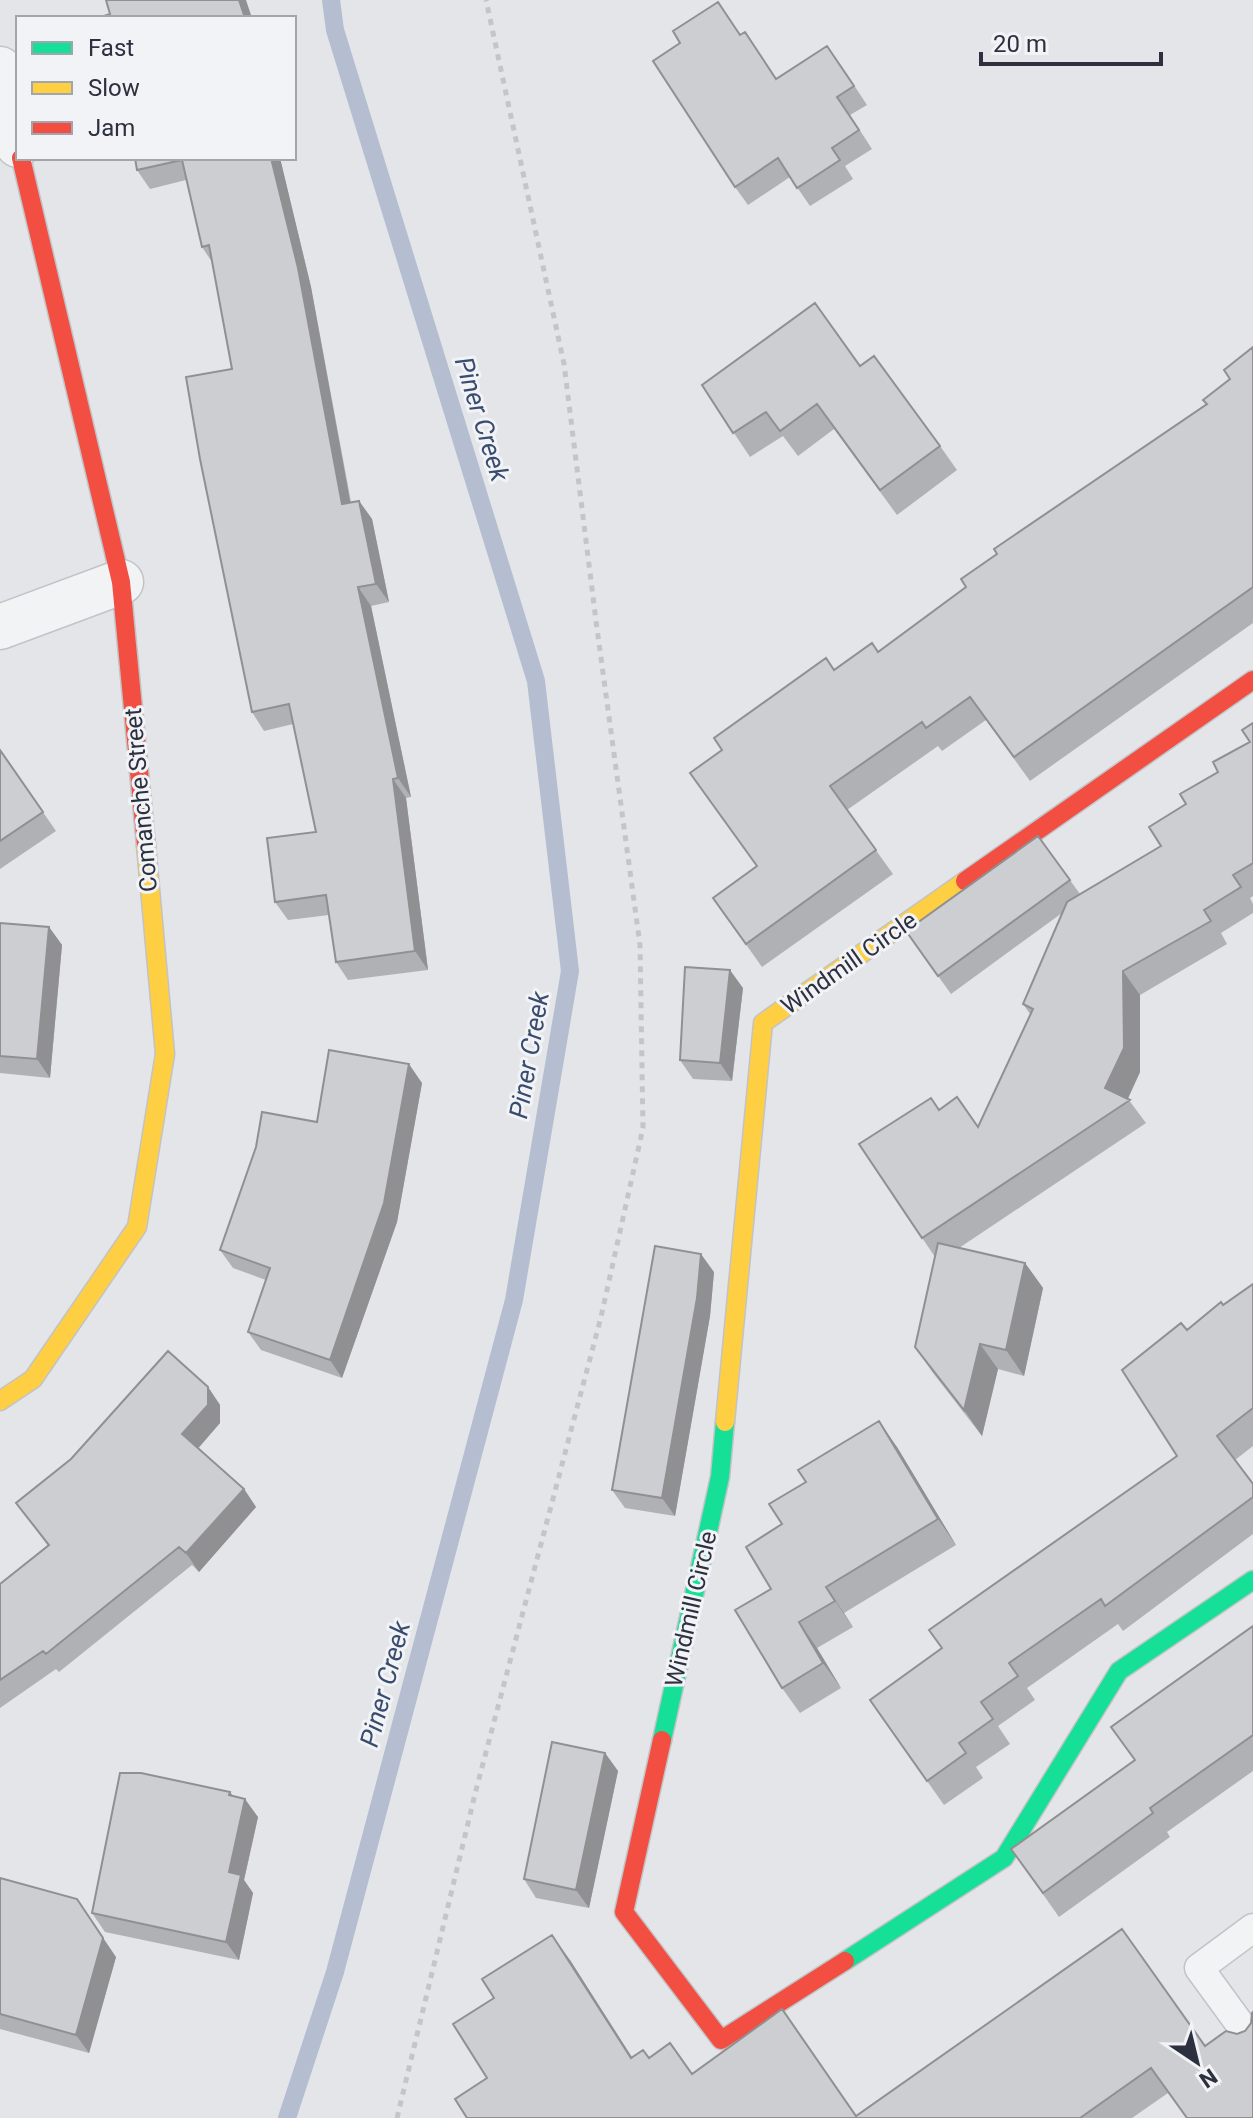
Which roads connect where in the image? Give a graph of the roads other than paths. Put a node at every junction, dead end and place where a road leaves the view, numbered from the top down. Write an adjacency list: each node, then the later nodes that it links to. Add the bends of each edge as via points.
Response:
1 (0, 69): 2 (street)
2 (16, 137)
3 (21, 160): 4 (street, Comanche Street)
4 (121, 582): 5 (street); 7 (street, Comanche Street, via 165,1054 137,1227 33,1379)
5 (0, 627)
6 (1253, 680): 8 (street, Windmill Circle, via 763,1023 720,1477 624,1912 721,2040 1004,1858 1119,1671)
7 (0, 1401)
8 (1253, 1580)
9 (1253, 1928): 10 (lane, via 1199,1968)
10 (1253, 2042)

